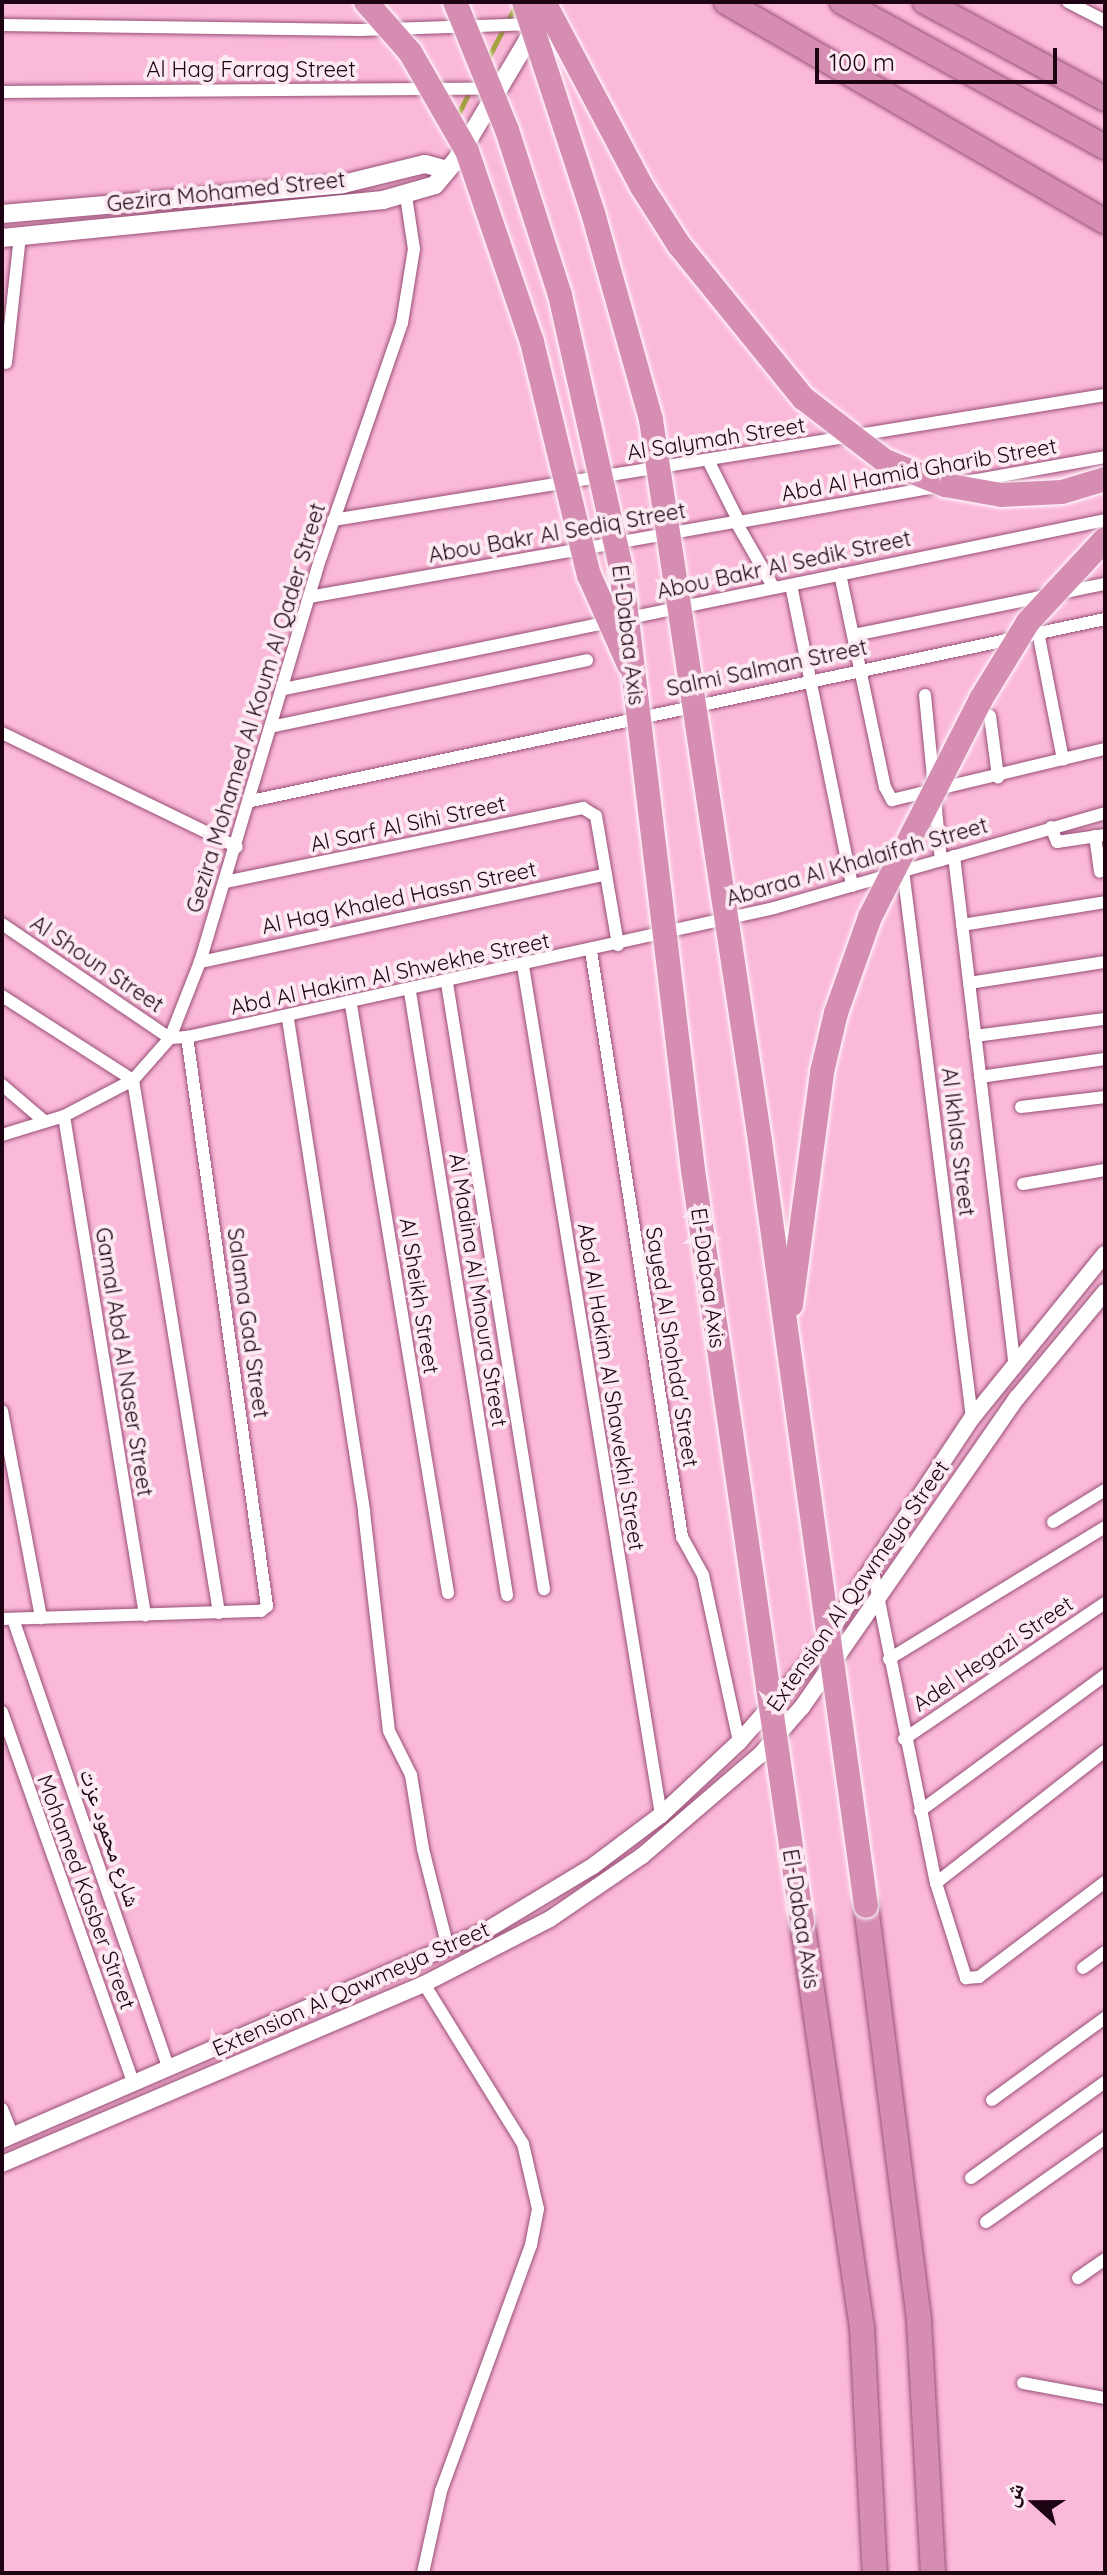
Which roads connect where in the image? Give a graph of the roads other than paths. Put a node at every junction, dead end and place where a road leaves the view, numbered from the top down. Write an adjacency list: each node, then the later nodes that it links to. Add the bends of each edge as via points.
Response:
1 (366, 2): 39 (highway, bridge, via 410,52 467,151 536,354 589,575 615,642)
2 (455, 2): 39 (highway, El-Dabaa Axis, bridge, via 507,130 560,295 618,554)
3 (524, 2): 92 (highway, bridge, via 593,213 651,420)
4 (726, 2): 18 (highway)
5 (842, 2): 14 (highway)
6 (925, 2): 13 (highway)
7 (1068, 2): 9 (street)
8 (543, 9): 10 (street, via 361,30); 11 (main road, Gezira Mohamed Street); 24 (highway, bridge, via 679,245 803,398 885,461 945,485 1001,495 1032,494 1062,492)
9 (1105, 21)
10 (2, 25)
11 (501, 89): 12 (street, Al Hag Farrag Street); 15 (main road, Gezira Mohamed Street, via 457,159)
12 (2, 92)
13 (1105, 99)
14 (1105, 147)
15 (444, 169): 16 (main road, Gezira Mohamed Street, via 435,185); 17 (main road, Gezira Mohamed Street, via 425,164 343,184)
16 (406, 196): 19 (main road, Gezira Mohamed Street); 25 (street, Gezira Mohamed Al Koum Al Qader Street, via 414,249 402,323)
17 (2, 214)
18 (1104, 222)
19 (11, 237): 20 (street)
20 (6, 363)
21 (1105, 395): 23 (street, Al Salymah Street)
22 (1105, 457): 27 (street, Abd Al Hamid Gharib Street)
23 (708, 460): 25 (street, Al Salymah Street); 27 (street)
24 (1105, 479)
25 (333, 520): 33 (street, Gezira Mohamed Al Koum Al Qader Street)
26 (1105, 520): 29 (street, Abou Bakr Al Sedik Street)
27 (739, 522): 32 (street); 33 (street, Abou Bakr Al Sediq Street)
28 (1105, 539): 92 (highway, bridge, via 1028,622 967,726 870,917 836,1013 822,1072)
29 (840, 574): 31 (street, Abou Bakr Al Sedik Street); 36 (street)
30 (1105, 584): 36 (street)
31 (791, 585): 32 (street, Abou Bakr Al Sedik Street); 40 (street)
32 (774, 588): 41 (street, Abou Bakr Al Sedik Street)
33 (309, 597): 41 (street, Gezira Mohamed Al Koum Al Qader Street)
34 (1105, 619): 35 (street, Salmi Salman Street)
35 (1038, 632): 38 (street, Salmi Salman Street); 47 (street)
36 (854, 635): 38 (street)
37 (587, 660): 44 (street)
38 (863, 668): 40 (street, Salmi Salman Street); 49 (street, via 887,795 898,801)
39 (634, 673): 139 (highway, El-Dabaa Axis, bridge, via 693,1170 862,2328)
40 (810, 679): 50 (street, Salmi Salman Street); 60 (street)
41 (284, 689): 44 (street, Gezira Mohamed Al Koum Al Qader Street)
42 (925, 695): 49 (street)
43 (990, 716): 48 (street)
44 (275, 726): 50 (street, Gezira Mohamed Al Koum Al Qader Street)
45 (2, 733): 54 (street)
46 (1105, 749): 47 (street)
47 (1063, 760): 48 (street)
48 (998, 777): 49 (street)
49 (935, 793): 55 (street)
50 (251, 801): 54 (street, Gezira Mohamed Al Koum Al Qader Street)
51 (1105, 813): 52 (street, Abaraa Al Khalaifah Street)
52 (1051, 827): 53 (street, via 1057,842); 55 (street, Abaraa Al Khalaifah Street)
53 (1100, 835): 57 (street)
54 (237, 847): 59 (street, Gezira Mohamed Al Koum Al Qader Street)
55 (948, 858): 56 (street, Abaraa Al Khalaifah Street); 63 (street)
56 (903, 870): 60 (street, Abaraa Al Khalaifah Street); 95 (street, Al Ikhlas Street)
57 (1100, 872)
58 (606, 874): 59 (street, Al Sarf Al Sihi Street, via 596,816 583,808); 64 (street); 66 (street, Al Hag Khaled Hassn Street)
59 (225, 882): 66 (street, Gezira Mohamed Al Koum Al Qader Street)
60 (852, 886): 64 (street, Abaraa Al Khalaifah Street)
61 (1105, 902): 63 (street)
62 (2, 924): 78 (street, Al Shoun Street)
63 (962, 925): 70 (street)
64 (618, 945): 65 (street, Abd Al Hakim Al Shwekhe Street)
65 (591, 951): 68 (street, Abd Al Hakim Al Shwekhe Street); 113 (street, Sayed Al Shohda' Street, via 682,1537 703,1575)
66 (200, 962): 78 (street, Gezira Mohamed Al Koum Al Qader Street)
67 (1105, 962): 70 (street)
68 (523, 966): 69 (street, Abd Al Hakim Al Shwekhe Street); 116 (street, Abd Al Hakim Al Shawekhi Street)
69 (447, 983): 71 (street, Abd Al Hakim Al Shwekhe Street); 100 (street)
70 (969, 983): 76 (street)
71 (410, 992): 73 (street, Abd Al Hakim Al Shwekhe Street); 102 (street, Al Madina Al Mnoura Street)
72 (2, 996): 81 (street)
73 (351, 1005): 74 (street, Abd Al Hakim Al Shwekhe Street); 101 (street, Al Sheikh Street)
74 (288, 1019): 77 (street, Abd Al Hakim Al Shwekhe Street); 119 (street, via 364,1512 389,1731 411,1775)
75 (1105, 1019): 76 (street)
76 (975, 1036): 80 (street)
77 (187, 1037): 78 (street, Abd Al Hakim Al Shwekhe Street); 105 (street, Salama Gad Street, via 267,1603 261,1611)
78 (170, 1038): 81 (street, Gezira Mohamed Al Koum Al Qader Street)
79 (1105, 1059): 80 (street)
80 (980, 1077): 93 (street)
81 (133, 1080): 85 (street, Gezira Mohamed Al Koum Al Qader Street); 105 (street)
82 (2, 1085): 86 (street)
83 (1105, 1097): 84 (street)
84 (1021, 1107)
85 (64, 1116): 86 (street, Gezira Mohamed Al Koum Al Qader Street); 106 (street, Gamal Abd Al Naser Street)
86 (43, 1120): 87 (street, Gezira Mohamed Al Koum Al Qader Street)
87 (2, 1135)
88 (1105, 1170): 89 (street)
89 (1023, 1184)
90 (1105, 1254): 93 (street, Extension Al Qawmeya Street)
91 (1105, 1292): 103 (street, Extension Al Qawmeya Street, via 1017,1398)
92 (787, 1336): 140 (highway, bridge, via 918,2308)
93 (1015, 1368): 95 (street, Extension Al Qawmeya Street)
94 (2, 1411): 107 (street)
95 (972, 1418): 99 (street, Extension Al Qawmeya Street)
96 (1105, 1490): 97 (street)
97 (1053, 1522)
98 (1105, 1527): 109 (street)
99 (873, 1571): 103 (street); 113 (street, Extension Al Qawmeya Street, via 811,1660)
100 (544, 1589)
101 (448, 1593)
102 (507, 1595)
103 (878, 1600): 109 (street); 122 (street, Extension Al Qawmeya Street, via 802,1707 713,1798 582,1900)
104 (1105, 1603): 112 (street, Adel Hegazi Street)
105 (219, 1613): 106 (street)
106 (145, 1615): 107 (street)
107 (41, 1618): 108 (street)
108 (8, 1619): 124 (street, شارع محمود عزت)
109 (889, 1659): 112 (street)
110 (1105, 1675): 115 (street)
111 (2, 1712): 126 (street, Mohamed Kasber Street)
112 (904, 1739): 115 (street)
113 (739, 1742): 116 (street, Extension Al Qawmeya Street)
114 (1105, 1751): 118 (street)
115 (920, 1811): 118 (street)
116 (661, 1815): 119 (street, Extension Al Qawmeya Street, via 556,1890)
117 (1105, 1882): 118 (street, via 979,1977 966,1978)
118 (936, 1883)
119 (448, 1948): 124 (street, Extension Al Qawmeya Street)
120 (1105, 1952): 121 (street)
121 (1083, 1968)
122 (424, 1984): 131 (street, Extension Al Qawmeya Street); 138 (street, via 523,2144 538,2209 531,2245 441,2491)
123 (1105, 2018): 127 (street)
124 (169, 2069): 126 (street, Extension Al Qawmeya Street)
125 (1105, 2082): 132 (street)
126 (134, 2084): 129 (street, Extension Al Qawmeya Street)
127 (992, 2100)
128 (2, 2109): 129 (street)
129 (7, 2138)
130 (1105, 2138): 133 (street)
131 (2, 2164)
132 (971, 2178)
133 (986, 2222)
134 (1105, 2259): 135 (street)
135 (1078, 2278)
136 (1023, 2383): 137 (street)
137 (1105, 2398)
138 (423, 2573)
139 (875, 2573)
140 (933, 2573)

